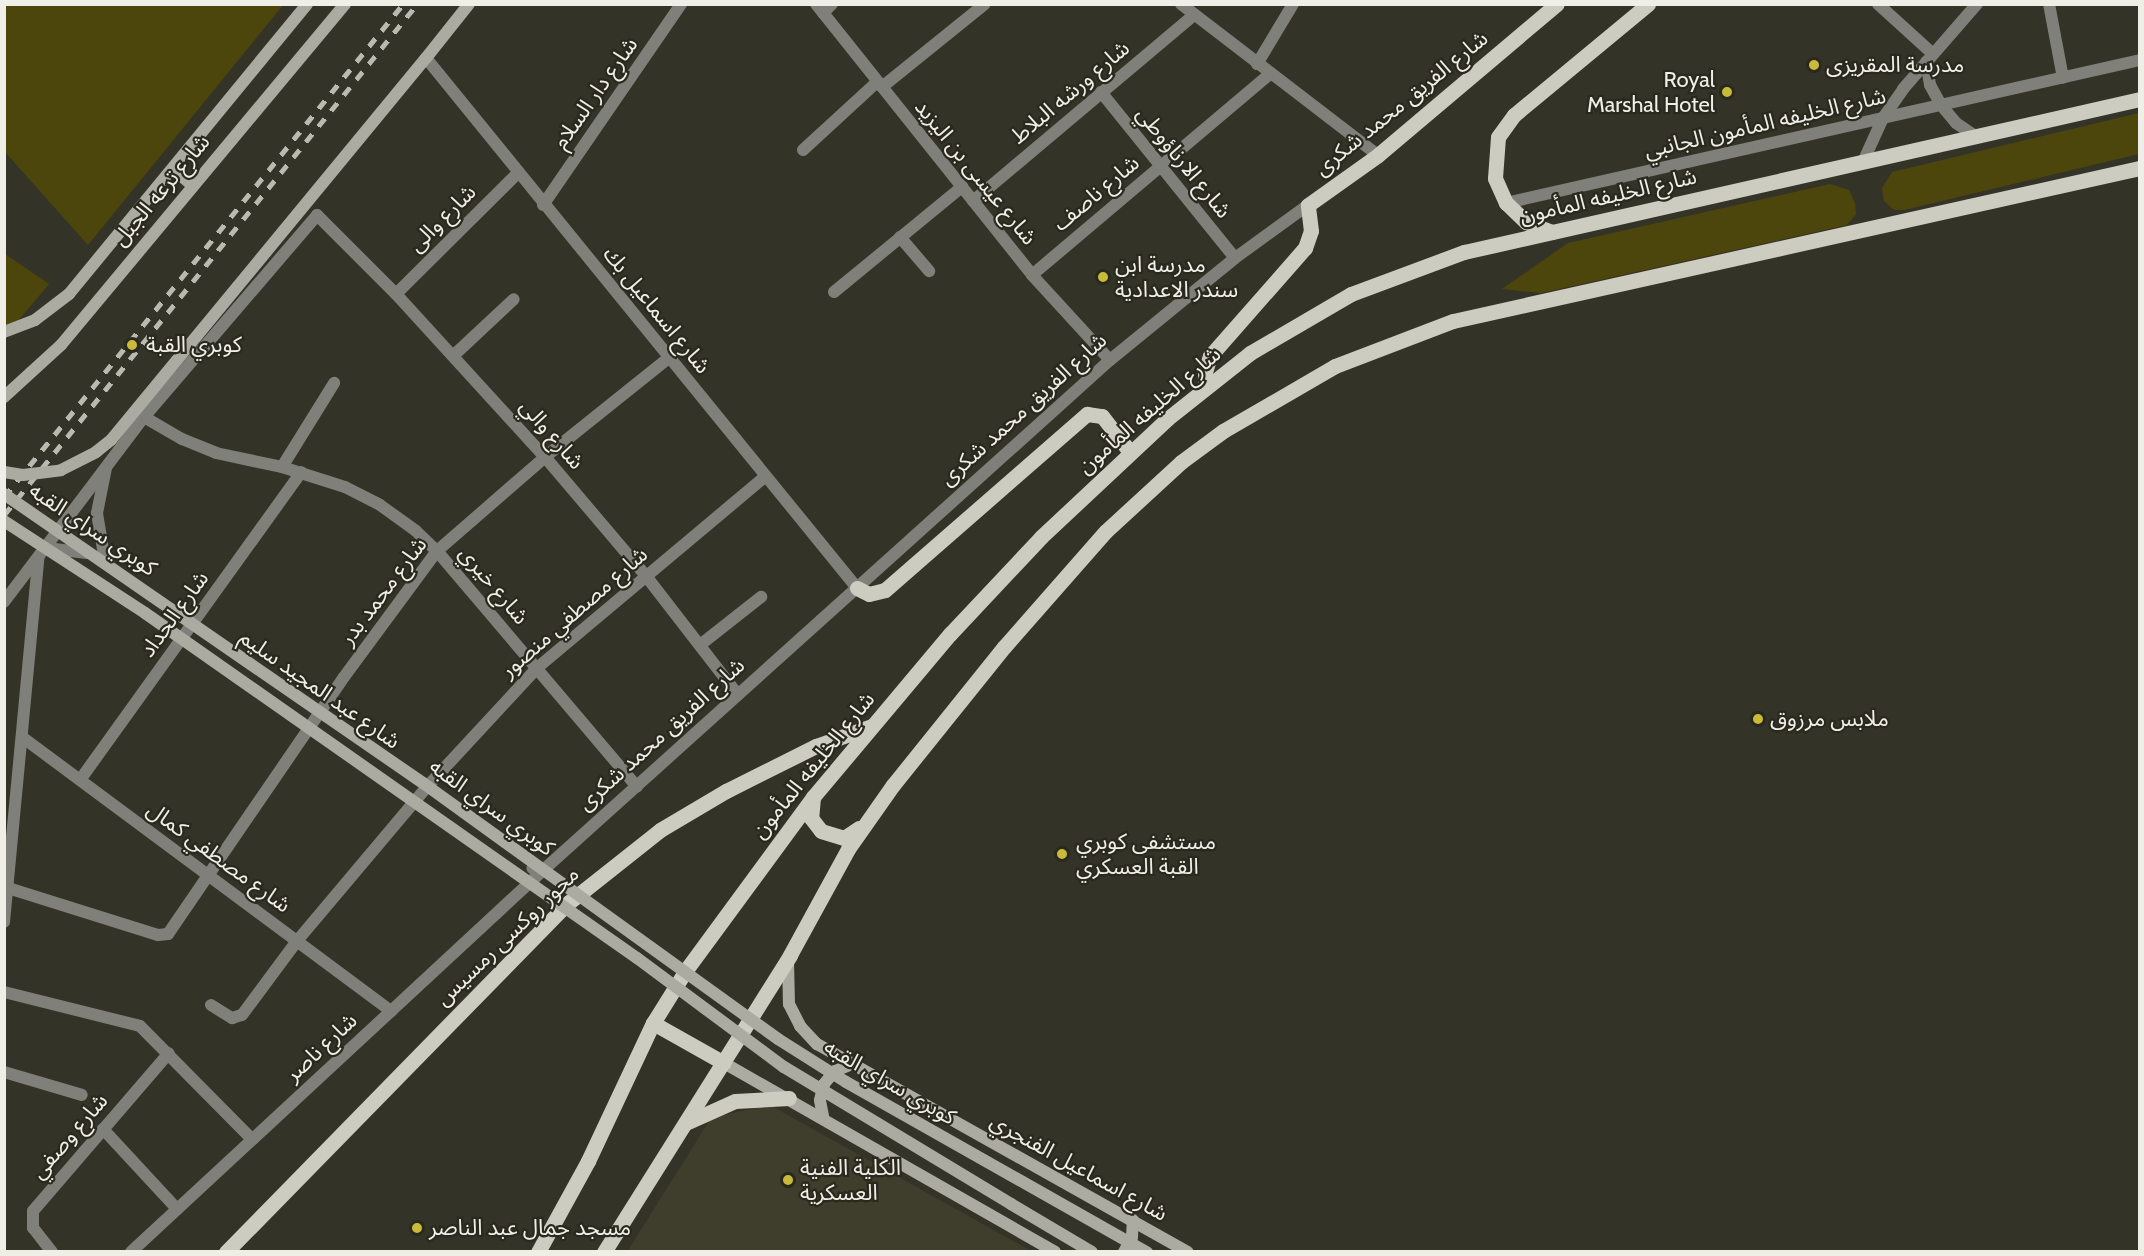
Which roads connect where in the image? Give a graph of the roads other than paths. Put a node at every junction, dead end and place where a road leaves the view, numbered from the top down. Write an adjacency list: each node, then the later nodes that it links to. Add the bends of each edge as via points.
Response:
1 (307, 4): 32 (main road, شارع ترعه الجبل)
2 (345, 4): 34 (main road, شارع ترعه الجبل)
3 (470, 4): 15 (main road)
4 (681, 4): 38 (street, شارع دار السلام)
5 (985, 4): 21 (street)
6 (1181, 4): 14 (street)
7 (1293, 4): 18 (street)
8 (1648, 4): 37 (main road, via 1505,125 1498,137 1493,164)
9 (1878, 4): 16 (street)
10 (1977, 4): 16 (street)
11 (2049, 4): 20 (street)
12 (824, 7): 21 (street, شارع عيسى بن اليزيد)
13 (1548, 8): 28 (main road, شارع الفريق محمد شكرى)
14 (1194, 15): 18 (street); 22 (street, شارع ورشه البلاط)
15 (426, 58): 33 (street, شارع اسماعيل بك); 60 (main road, bridge, via 111,440 61,470 23,475)
16 (1930, 58): 24 (street, via 1930,85); 25 (street)
17 (2139, 60): 20 (street, شارع الخليفه المأمون الجانبي)
18 (1257, 64): 19 (street)
19 (1269, 74): 28 (street); 30 (street, شارع ناصف)
20 (2063, 78): 24 (street, شارع الخليفه المأمون الجانبي)
21 (880, 85): 27 (street); 35 (street, شارع عيسى بن اليزيد)
22 (1101, 92): 30 (street, شارع الارناؤوطي); 36 (street, شارع ورشه البلاط)
23 (2139, 99): 26 (main road, شارع الخليفه المأمون)
24 (1941, 105): 25 (street, شارع الخليفه المأمون الجانبي); 26 (street, via 1956,123)
25 (1883, 118): 29 (street); 37 (street, شارع الخليفه المأمون الجانبي)
26 (1975, 136): 29 (main road, شارع الخليفه المأمون)
27 (803, 150)
28 (1378, 156): 39 (main road, شارع الفريق محمد شكرى)
29 (1863, 162): 40 (main road, شارع الخليفه المأمون)
30 (1160, 166): 42 (street, شارع الارناؤوطي); 44 (street, شارع ناصف)
31 (2139, 168): 84 (main road, via 1453,321 1384,344 1312,377 1201,446 1118,519 981,675)
32 (172, 169): 34 (main road); 48 (main road, شارع ترعه الجبل, via 69,294 41,316)
33 (518, 173): 38 (street, شارع اسماعيل بك); 46 (street, شارع والى)
34 (192, 185): 54 (main road, شارع ترعه الجبل, via 61,345)
35 (962, 187): 36 (street, شارع عيسى بن اليزيد); 41 (street)
36 (973, 201): 44 (street, شارع عيسى بن اليزيد)
37 (1506, 203): 40 (main road, via 1526,222)
38 (543, 205): 50 (street, شارع اسماعيل بك)
39 (1308, 205): 42 (street, شارع الفريق محمد شكرى); 53 (main road, via 1311,231 1305,248 1210,356)
40 (1552, 232): 53 (main road, شارع الخليفه المأمون, via 1427,264 1352,294 1280,333)
41 (900, 237): 43 (street); 45 (street)
42 (1235, 258): 51 (street, شارع الفريق محمد شكرى)
43 (929, 272)
44 (1032, 275): 51 (street, شارع عيسى بن اليزيد)
45 (834, 292)
46 (396, 294): 49 (street, شارع والي); 55 (street, شارع والي, via 317,215)
47 (513, 299): 49 (street)
48 (4, 332)
49 (453, 356): 57 (street, شارع والي)
50 (670, 357): 57 (street, شارع محمد بدر); 62 (street, شارع اسماعيل بك)
51 (1110, 360): 70 (street, شارع الفريق محمد شكرى)
52 (334, 383): 59 (street)
53 (1206, 387): 56 (main road, شارع الخليفه المأمون)
54 (4, 397)
55 (144, 417): 58 (street); 59 (street, شارع خيري, via 216,453)
56 (1130, 452): 70 (main road, via 1102,416 1087,414 885,590 869,594); 78 (main road, شارع الخليفه المأمون, via 1003,577)
57 (545, 457): 66 (street, شارع محمد بدر); 69 (street, شارع والي)
58 (107, 464): 65 (street); 68 (street, via 97,513)
59 (282, 467): 61 (street, شارع خيري)
60 (4, 472)
61 (301, 472): 66 (street, شارع خيري, via 380,505); 73 (street, شارع الحداد)
62 (765, 477): 69 (street, شارع مصطفي منصور); 70 (street, شارع اسماعيل بك)
63 (4, 495): 115 (main road, كوبري سراي القبه, bridge, via 423,783 778,1039 846,1082)
64 (4, 521): 113 (main road, كوبري سراي القبه, bridge, via 136,607 653,969 783,1067)
65 (47, 548): 67 (street); 68 (street, شارع عبد المجيد سليم, via 77,550)
66 (437, 551): 75 (street, شارع خيري); 77 (street, شارع محمد بدر)
67 (38, 559): 72 (street); 79 (street)
68 (105, 561): 73 (street, شارع عبد المجيد سليم)
69 (646, 576): 74 (street, شارع والي); 75 (street, شارع مصطفي منصور)
70 (856, 588): 76 (street, شارع الفريق محمد شكرى)
71 (761, 597): 74 (street)
72 (4, 602)
73 (192, 625): 77 (street, شارع عبد المجيد سليم); 80 (street, شارع الحداد)
74 (700, 645): 76 (street, شارع والي)
75 (537, 668): 81 (street, شارع خيري); 82 (street, شارع مصطفي منصور)
76 (738, 695): 81 (street, شارع الفريق محمد شكرى)
77 (320, 713): 82 (street, شارع عبد المجيد سليم); 85 (street, شارع محمد بدر)
78 (873, 726): 83 (main road, شارع الخليفه المأمون); 109 (main road, محور روكسى رمسيس, via 816,746 726,791 660,830 568,903)
79 (22, 738): 80 (street, شارع مصطفي كمال); 87 (street)
80 (80, 780): 85 (street, شارع مصطفي كمال)
81 (637, 787): 86 (street, شارع الفريق محمد شكرى)
82 (425, 789): 86 (street, شارع عبد المجيد سليم); 89 (street, شارع مصطفي منصور)
83 (813, 797): 84 (main road, via 811,818 828,836 844,837); 94 (main road, شارع الخليفه المأمون, via 686,970)
84 (865, 824): 90 (main road, via 836,868)
85 (206, 873): 87 (street, شارع محمد بدر, via 171,930 163,935); 89 (street, شارع مصطفي كمال)
86 (540, 873): 93 (street, شارع ناصر)
87 (6, 894): 88 (street)
88 (4, 922)
89 (297, 941): 92 (street, شارع مصطفي منصور, via 240,1017 231,1018); 93 (street, شارع مصطفي كمال)
90 (790, 955): 96 (main road); 97 (main road, شارع اسماعيل الفنجري, via 786,988 796,1019 817,1044)
91 (4, 992): 95 (street, via 140,1026)
92 (211, 1005)
93 (391, 1011): 104 (street, شارع ناصر)
94 (653, 1023): 96 (main road); 110 (main road, شارع الخليفه المأمون, via 588,1161)
95 (169, 1053): 103 (street, شارع وصفي); 104 (street)
96 (724, 1063): 100 (main road); 102 (main road)
97 (850, 1065): 101 (main road, via 835,1071 824,1084 820,1100); 106 (main road, شارع اسماعيل الفنجري)
98 (4, 1072): 99 (street)
99 (82, 1095)
100 (789, 1098): 101 (main road); 102 (main road, via 735,1101)
101 (823, 1116): 112 (main road)
102 (685, 1124): 111 (main road)
103 (103, 1129): 105 (street); 107 (street, شارع وصفي, via 33,1211 33,1228)
104 (252, 1139): 105 (street, شارع ناصر)
105 (177, 1209): 108 (street, شارع ناصر)
106 (1133, 1220): 114 (main road, via 1132,1237); 116 (main road, شارع اسماعيل الفنجري)
107 (52, 1251)
108 (130, 1251)
109 (226, 1251)
110 (538, 1251)
111 (604, 1251)
112 (1055, 1251)
113 (1092, 1251)
114 (1124, 1251)
115 (1147, 1251)
116 (1188, 1251)

